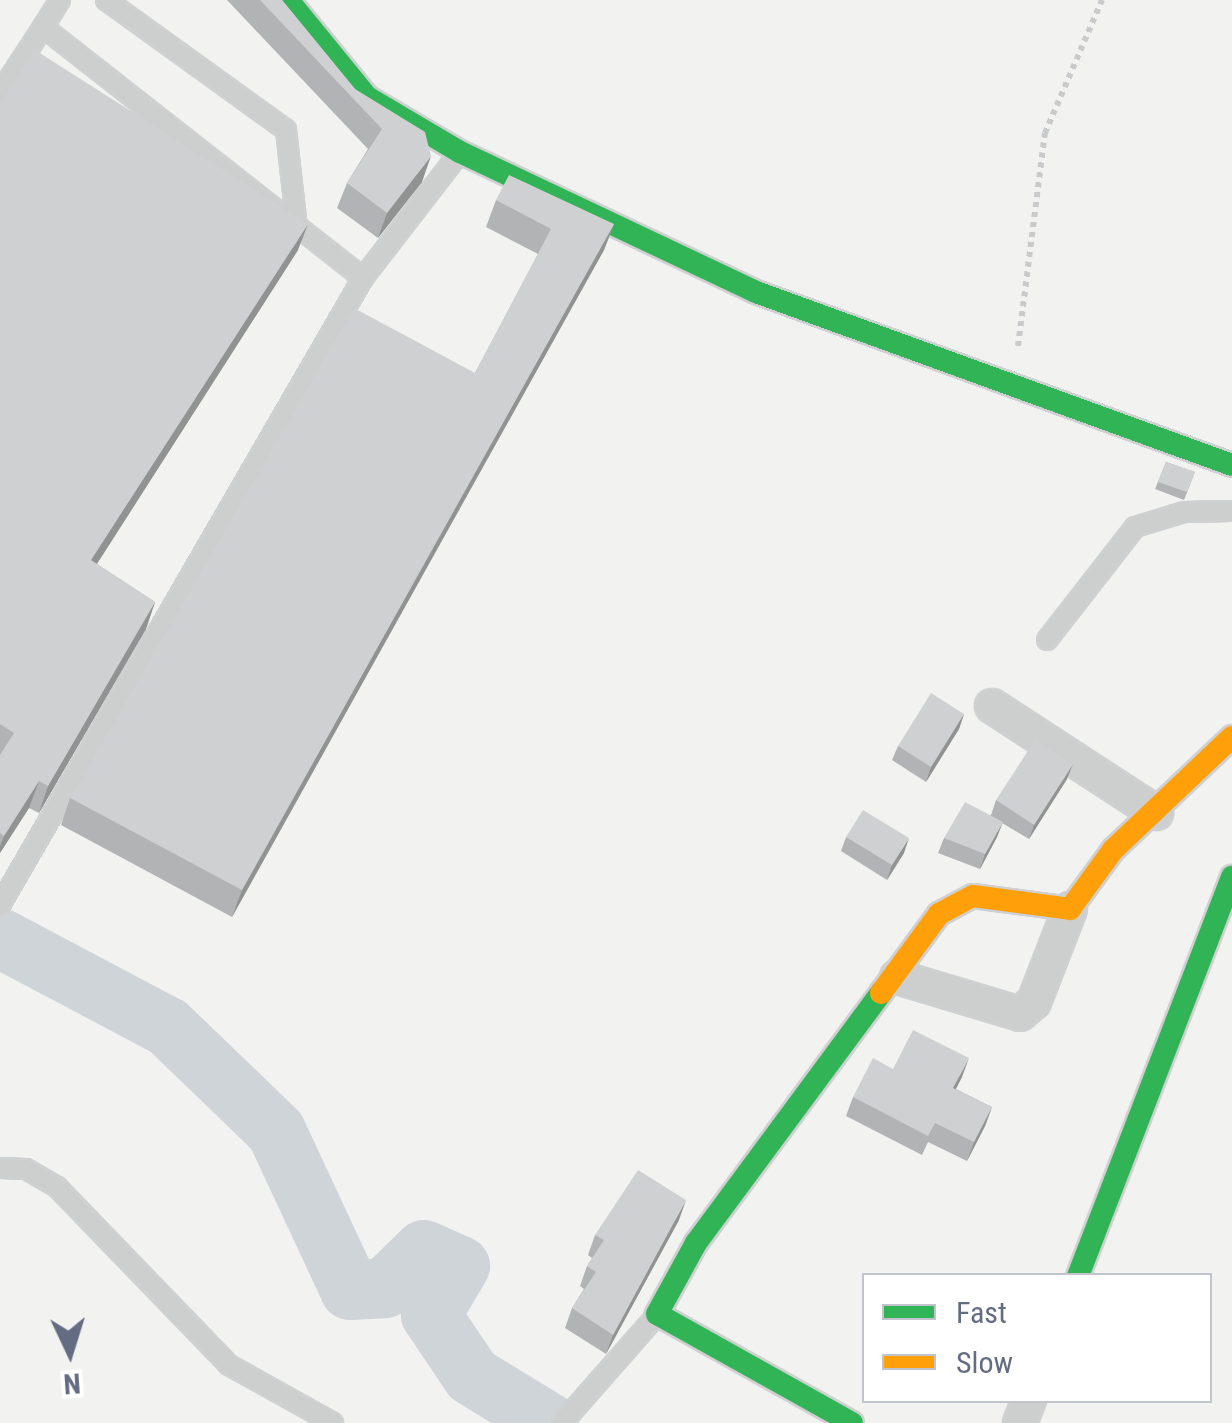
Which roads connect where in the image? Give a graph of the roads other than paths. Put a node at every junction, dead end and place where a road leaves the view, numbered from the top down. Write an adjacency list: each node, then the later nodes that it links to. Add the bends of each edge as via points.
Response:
1 (60, 0): 6 (lane)
2 (106, 0): 9 (lane, via 286,130)
3 (288, 0): 5 (street)
4 (324, 0): 5 (lane)
5 (310, 22): 8 (street, via 376,104)
6 (43, 28): 7 (lane); 9 (lane)
7 (0, 92)
8 (460, 152): 10 (lane); 11 (street, via 756,292)
9 (296, 219): 10 (lane)
10 (363, 278): 18 (lane)
11 (1232, 465)
12 (1232, 511): 13 (lane, via 1184,512 1136,527)
13 (1047, 640)
14 (992, 706): 16 (street)
15 (1232, 736): 16 (street)
16 (1156, 812): 19 (street)
17 (1232, 877): 22 (street)
18 (3, 900)
19 (1070, 909): 20 (street, via 953,901); 20 (street, via 1034,1002 1020,1014)
20 (896, 977): 23 (street, via 832,1051)
21 (0, 1168): 25 (lane, via 26,1169 56,1187 229,1364)
22 (1079, 1273)
23 (657, 1314): 24 (lane); 26 (street)
24 (563, 1422)
25 (333, 1423)
26 (852, 1423)

